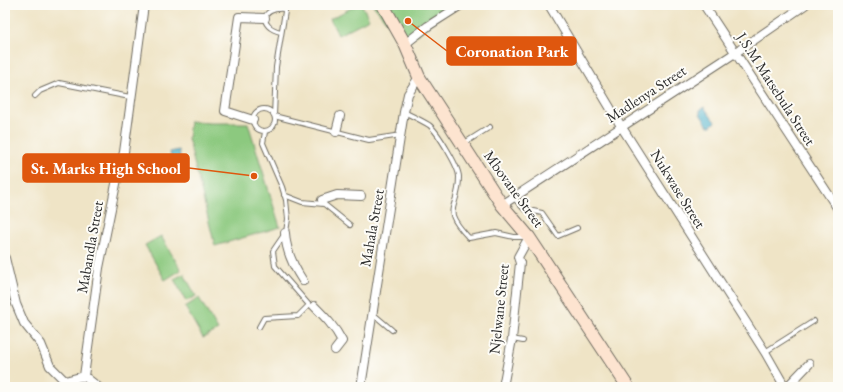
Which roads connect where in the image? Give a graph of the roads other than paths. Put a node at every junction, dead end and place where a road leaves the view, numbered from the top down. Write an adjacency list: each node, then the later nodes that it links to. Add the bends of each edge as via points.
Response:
1 (144, 5): 14 (street, Mabandla Street)
2 (383, 5): 10 (street, Mbovane Street)
3 (461, 5): 10 (street)
4 (549, 5): 19 (street, Nukwase Street)
5 (704, 5): 11 (street, J.S.M Matsebula Street)
6 (805, 5): 11 (street, Madlenya Street)
7 (285, 7): 8 (lane, via 273,9); 9 (lane)
8 (265, 18): 9 (lane, via 270,29); 18 (street, via 239,17 225,111)
9 (281, 32): 16 (lane, via 276,67)
10 (405, 44): 12 (street, Mbovane Street)
11 (735, 53): 19 (street, Madlenya Street); 30 (street, J.S.M Matsebula Street)
12 (419, 77): 15 (street, Mahala Street, via 408,94); 24 (street, Mbovane Street)
13 (35, 96): 14 (lane, via 59,83)
14 (130, 97): 47 (street, Mabandla Street, via 124,152 99,268)
15 (404, 112): 23 (street, Mahala Street); 34 (lane, via 429,125 454,164 459,176 452,217 469,238 496,233)
16 (274, 116): 18 (lane, via 270,110 262,109 256,112); 21 (lane, via 274,126); 22 (lane)
17 (340, 116): 22 (street)
18 (253, 120): 21 (lane, via 256,128)
19 (622, 126): 27 (street, Madlenya Street); 45 (street, Nukwase Street)
20 (490, 127): 24 (lane)
21 (265, 132): 25 (lane, via 263,143)
22 (336, 132): 23 (lane, via 369,140)
23 (401, 135): 38 (street, Mahala Street)
24 (462, 144): 29 (street, Mbovane Street)
25 (284, 194): 31 (lane, via 302,202 324,204); 33 (lane, via 288,219)
26 (361, 196): 28 (street, via 337,195)
27 (514, 197): 29 (street, Madlenya Street); 32 (lane, via 524,209 542,213 558,236)
28 (322, 200)
29 (502, 205): 34 (street, Mbovane Street)
30 (838, 209)
31 (350, 225)
32 (578, 228)
33 (285, 233): 36 (street, via 290,257); 40 (lane, via 273,251 275,266 310,304 298,316 264,318)
34 (529, 237): 42 (street, Njelwane Street, via 518,257 520,263); 52 (street, Mbovane Street)
35 (5, 258): 48 (street, via 16,304 24,323 41,344 50,366)
36 (303, 281)
37 (314, 306): 44 (street, via 331,323 342,341)
38 (371, 312): 41 (lane); 50 (street, Mahala Street)
39 (814, 321): 45 (lane)
40 (259, 327)
41 (392, 330)
42 (512, 339): 43 (lane); 51 (street, Njelwane Street)
43 (523, 341)
44 (335, 350)
45 (765, 352): 53 (street, Nukwase Street)
46 (809, 364): 53 (street)
47 (84, 376): 48 (street); 49 (street)
48 (64, 384)
49 (98, 387)
50 (361, 387)
51 (503, 387)
52 (628, 387)
53 (786, 387)

